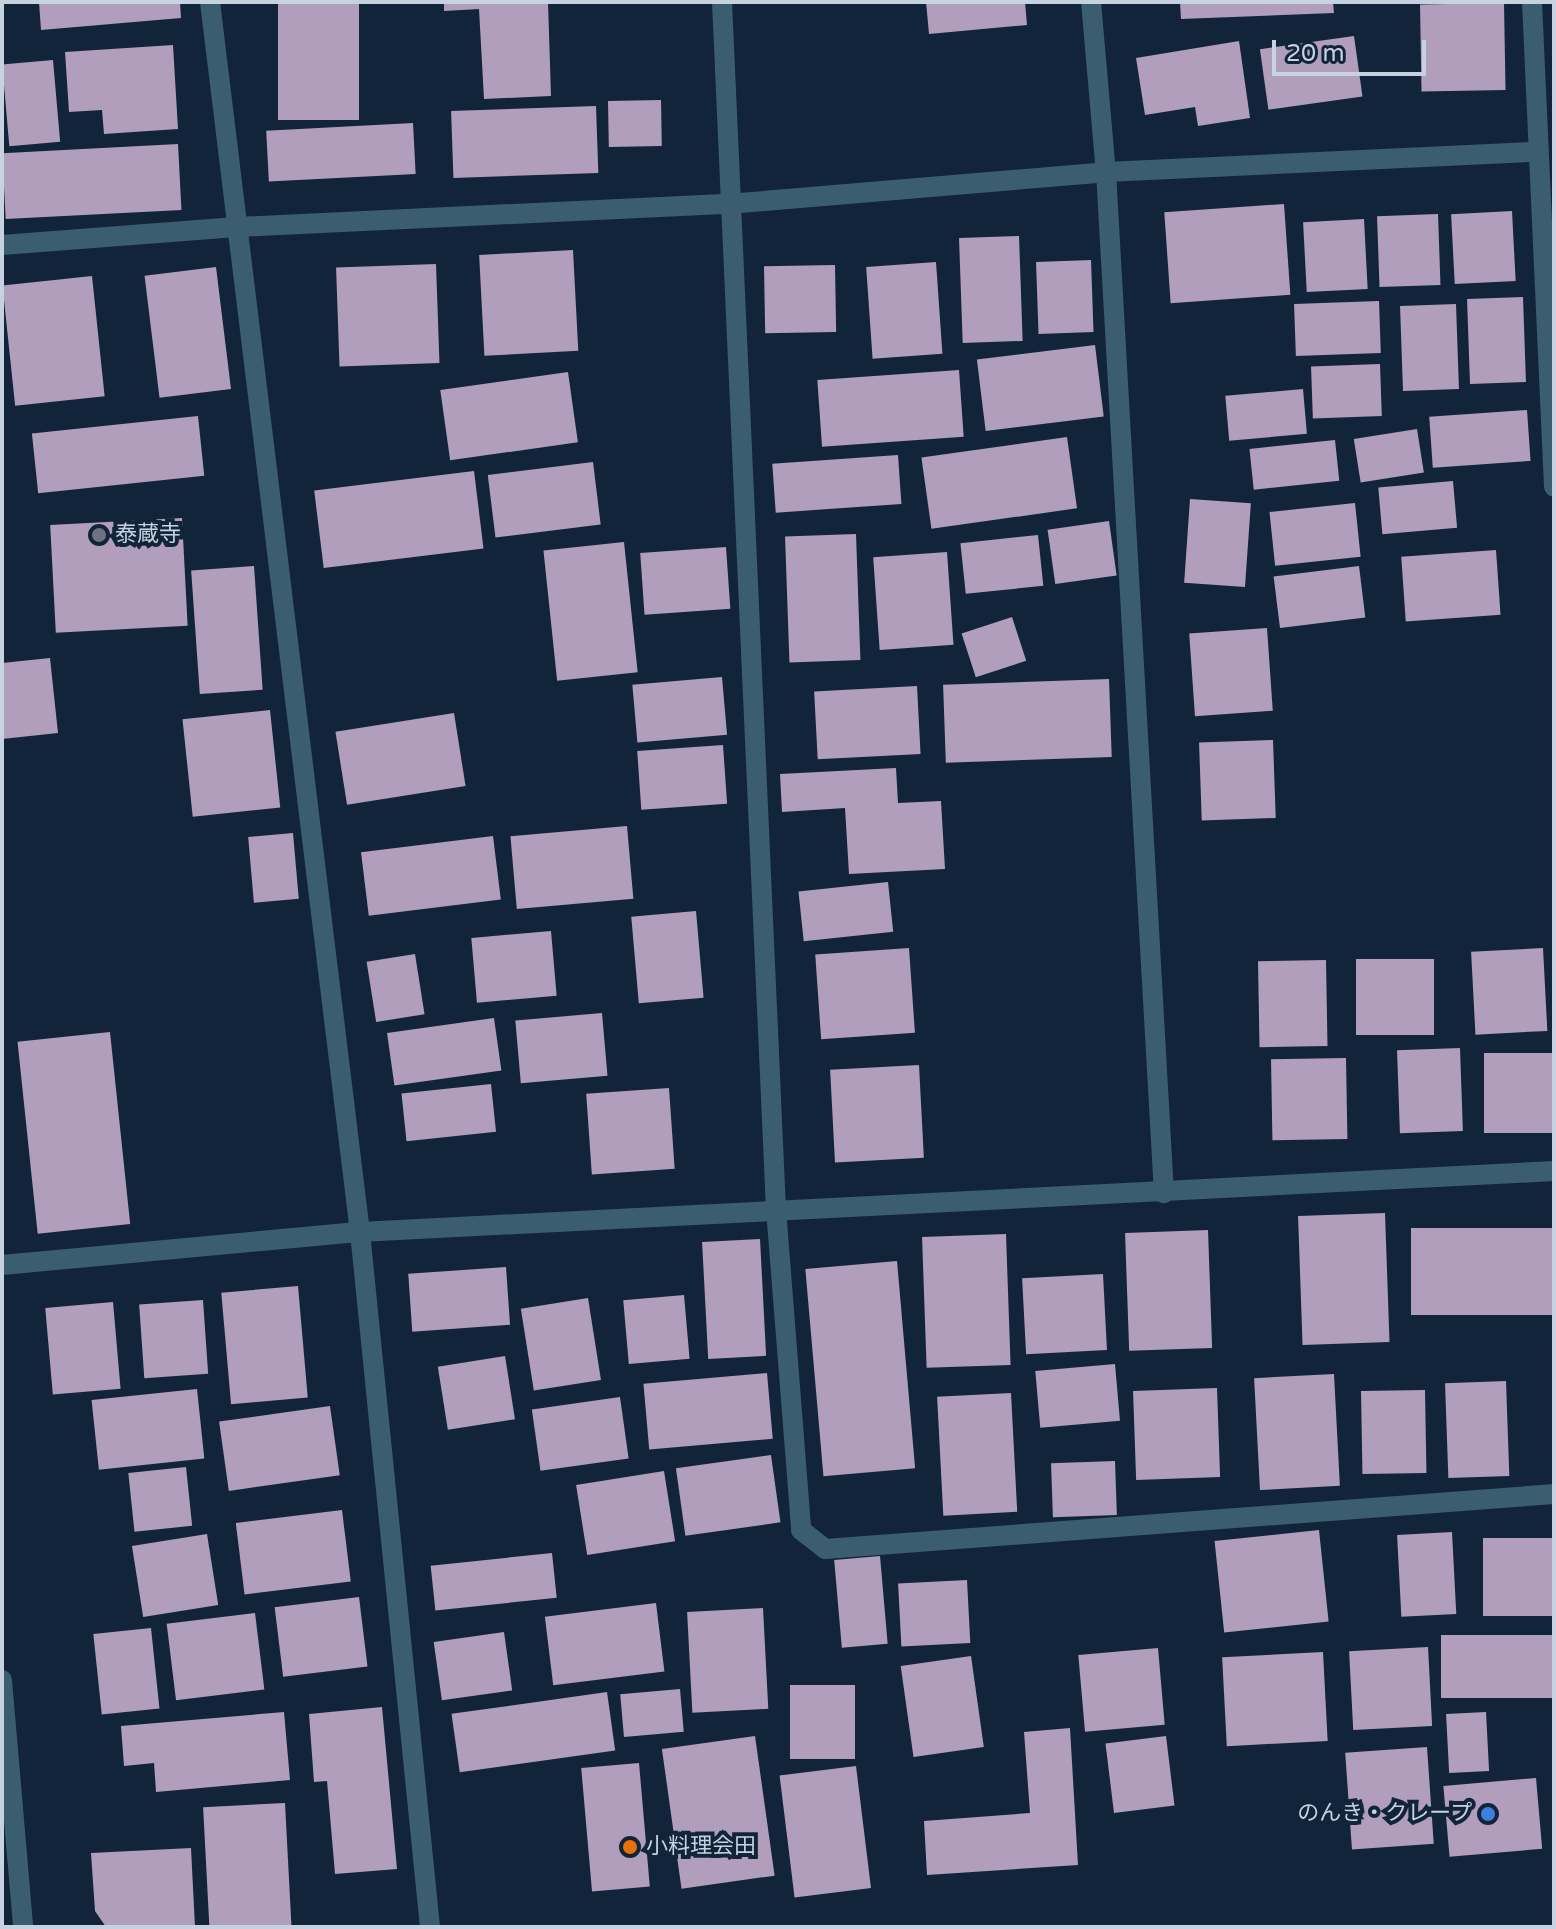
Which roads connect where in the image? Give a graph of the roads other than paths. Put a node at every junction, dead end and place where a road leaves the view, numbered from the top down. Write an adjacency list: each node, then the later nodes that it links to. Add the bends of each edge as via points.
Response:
1 (210, 2): 8 (street)
2 (722, 2): 7 (street)
3 (1091, 2): 6 (street)
4 (1532, 2): 5 (street)
5 (1536, 152): 6 (street); 10 (street)
6 (1106, 172): 7 (street); 12 (street)
7 (728, 204): 8 (street); 13 (street)
8 (236, 227): 9 (street); 14 (street)
9 (2, 245)
10 (1554, 487)
11 (1554, 1171): 12 (street)
12 (1164, 1193): 13 (street)
13 (776, 1209): 14 (street); 16 (street, via 801,1530 825,1549)
14 (360, 1232): 15 (street); 19 (street)
15 (2, 1265)
16 (1554, 1494)
17 (2, 1680): 18 (street)
18 (23, 1927)
19 (430, 1927)

